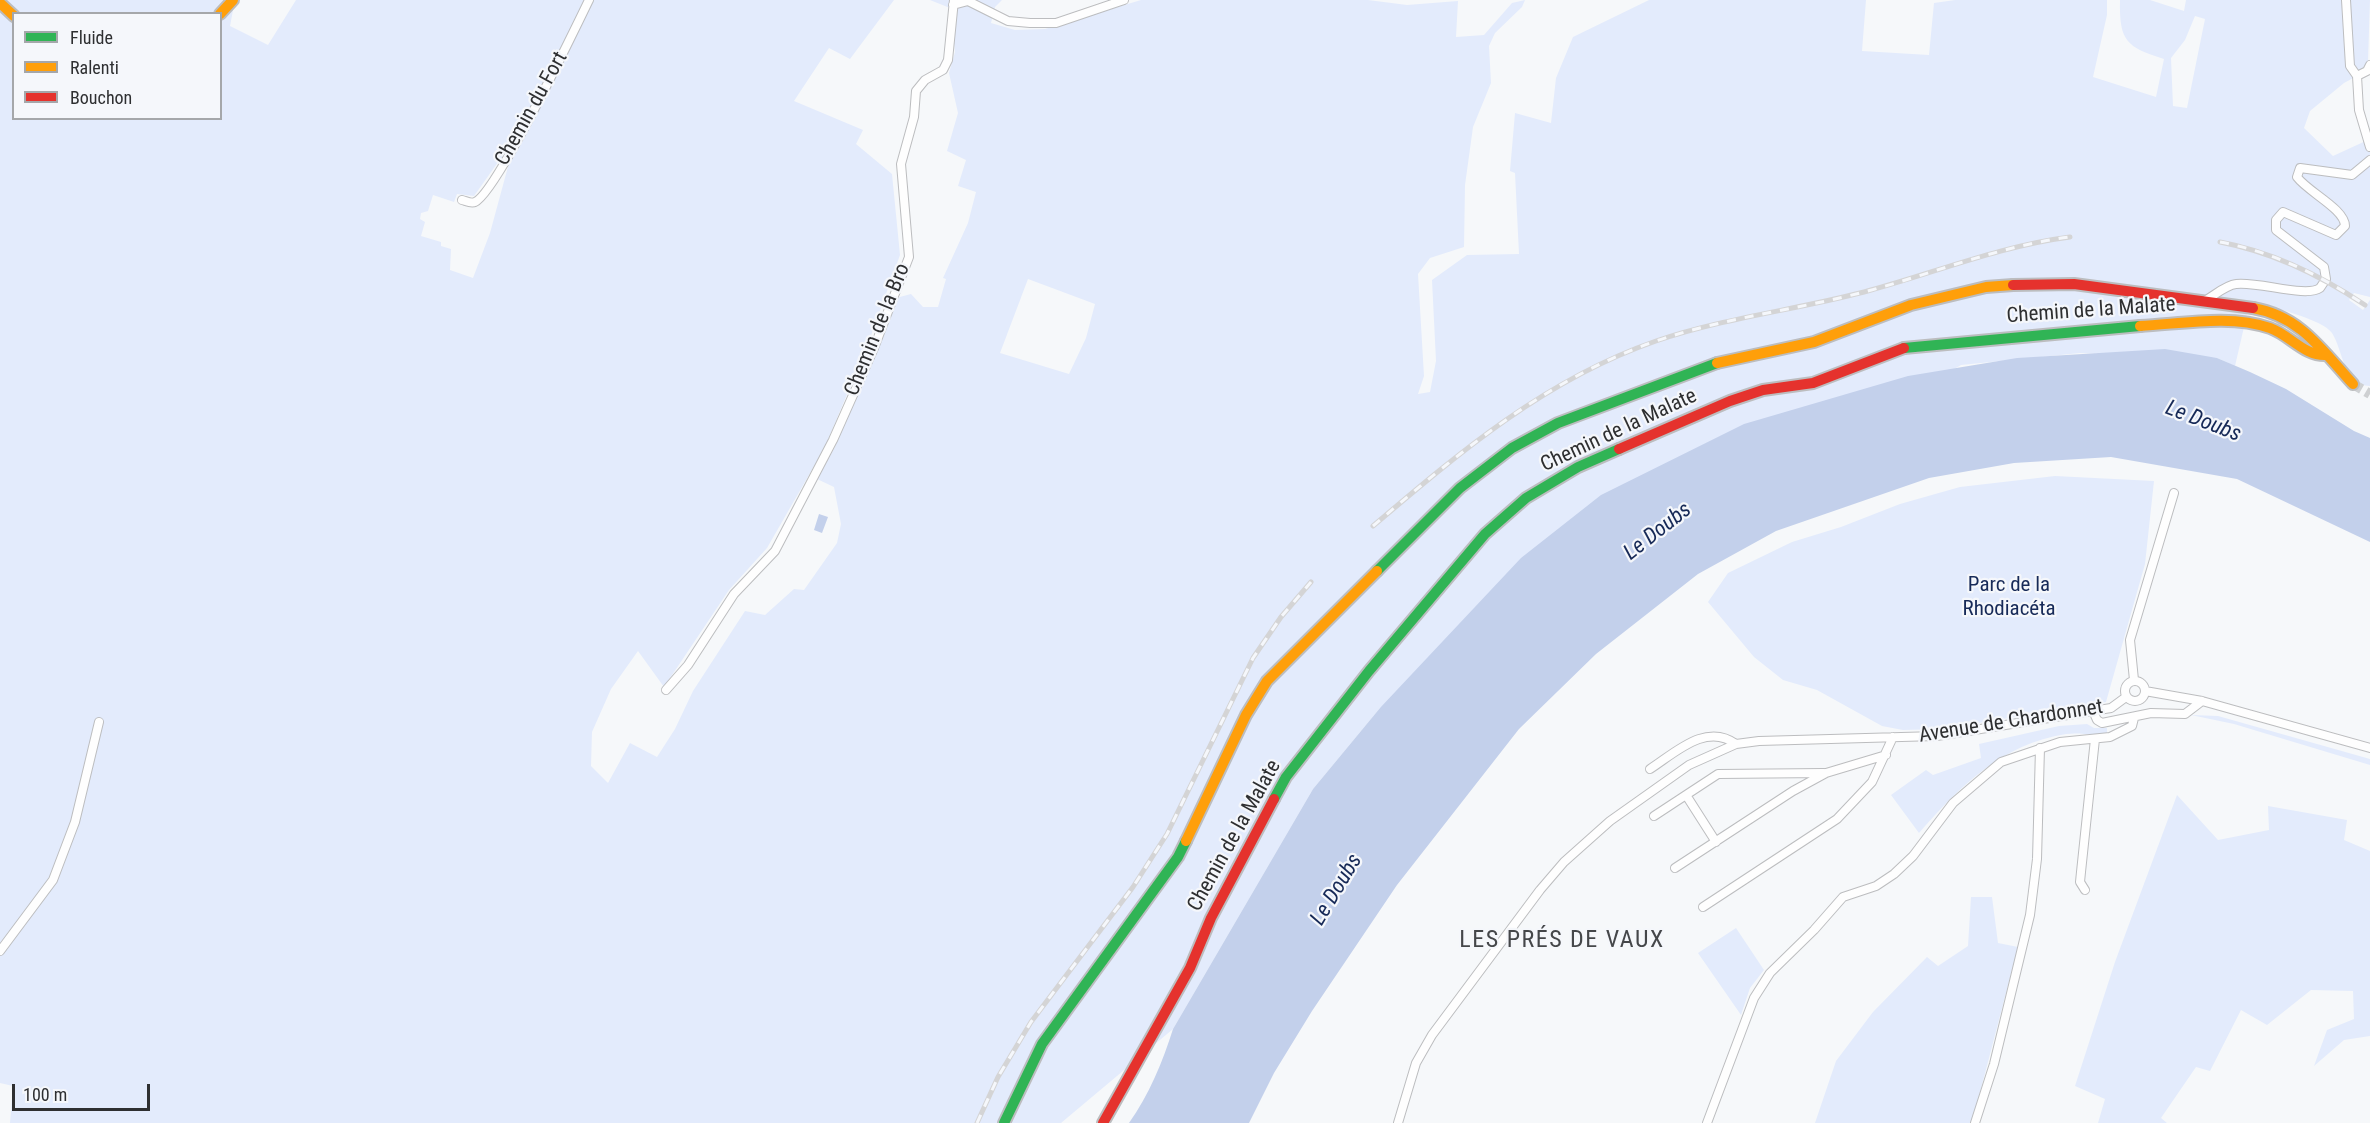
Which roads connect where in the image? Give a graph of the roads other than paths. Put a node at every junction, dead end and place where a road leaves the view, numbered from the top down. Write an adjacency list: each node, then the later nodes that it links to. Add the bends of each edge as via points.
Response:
1 (233, 0): 7 (main road)
2 (589, 0): 13 (street, Chemin du Fort, via 520,134 478,200)
3 (1124, 0): 6 (street, Chemin de la Bro, via 1056,23 1008,21 968,1)
4 (2346, 0): 10 (street, via 2350,66)
5 (0, 3): 8 (main road)
6 (953, 3): 19 (street, Chemin de la Bro, via 948,60 943,70 925,80 916,91 914,117 901,164 909,257 874,348 833,440 775,551 734,594 688,665)
7 (222, 12)
8 (12, 14)
9 (2369, 69): 10 (street)
10 (2357, 76): 11 (street, via 2359,110)
11 (2370, 147)
12 (2370, 160): 14 (street, via 2352,175 2308,168 2297,172 2302,184 2343,216 2345,226 2336,235 2283,212 2276,220 2277,230 2324,267 2326,279 2320,288 2303,292 2272,285 2234,284)
13 (462, 200)
14 (2206, 300): 15 (main road, via 2275,312 2305,332); 41 (main road, via 2074,284 2026,284 1966,291 1911,305 1814,342 1715,363 1558,423 1512,448 1460,488 1267,681 1246,715 1178,857 1042,1044)
15 (2327, 355): 16 (main road); 42 (main road, Chemin de la Malate, via 2317,356 2270,328 2222,321 1909,346 1813,383 1763,390 1730,400 1578,466 1526,498 1485,534 1286,777 1211,918 1190,968)
16 (2353, 384)
17 (2174, 493): 18 (street, via 2130,640)
18 (2134, 680): 20 (street, via 2143,684); 21 (street, via 2126,685)
19 (666, 690)
20 (2145, 691): 21 (street, via 2140,700); 22 (street)
21 (2126, 697): 23 (street, Avenue de Chardonnet, via 2111,708)
22 (2202, 702): 24 (street, via 2185,714 2151,713); 30 (street)
23 (2093, 711): 24 (street, via 2099,722); 26 (street, Avenue de Chardonnet, via 1937,736)
24 (2134, 718): 27 (street, via 2132,726 2116,736)
25 (99, 722): 40 (street, via 75,822 53,880)
26 (1893, 737): 28 (street, Avenue de Chardonnet); 31 (street)
27 (2095, 740): 29 (street, via 2060,742); 38 (street, via 2080,882)
28 (1736, 744): 32 (street, via 1714,735 1697,739); 43 (street, via 1689,765 1647,793 1564,862 1432,1035 1416,1063)
29 (2040, 748): 44 (street, via 2001,762 1986,772 1953,803 1913,856 1894,874 1876,886 1843,897 1770,973 1754,998); 45 (street, via 2037,859 2030,915 1994,1064)
30 (2370, 748)
31 (1886, 754): 33 (street); 39 (street, via 1872,782 1837,819)
32 (1650, 769)
33 (1826, 773): 34 (street, via 1718,774); 36 (street)
34 (1686, 795): 35 (street); 36 (street)
35 (1654, 816)
36 (1716, 842): 37 (street)
37 (1676, 868)
38 (2085, 890)
39 (1703, 907)
40 (0, 951)
41 (1004, 1123)
42 (1103, 1123)
43 (1398, 1123)
44 (1707, 1123)
45 (1975, 1123)

